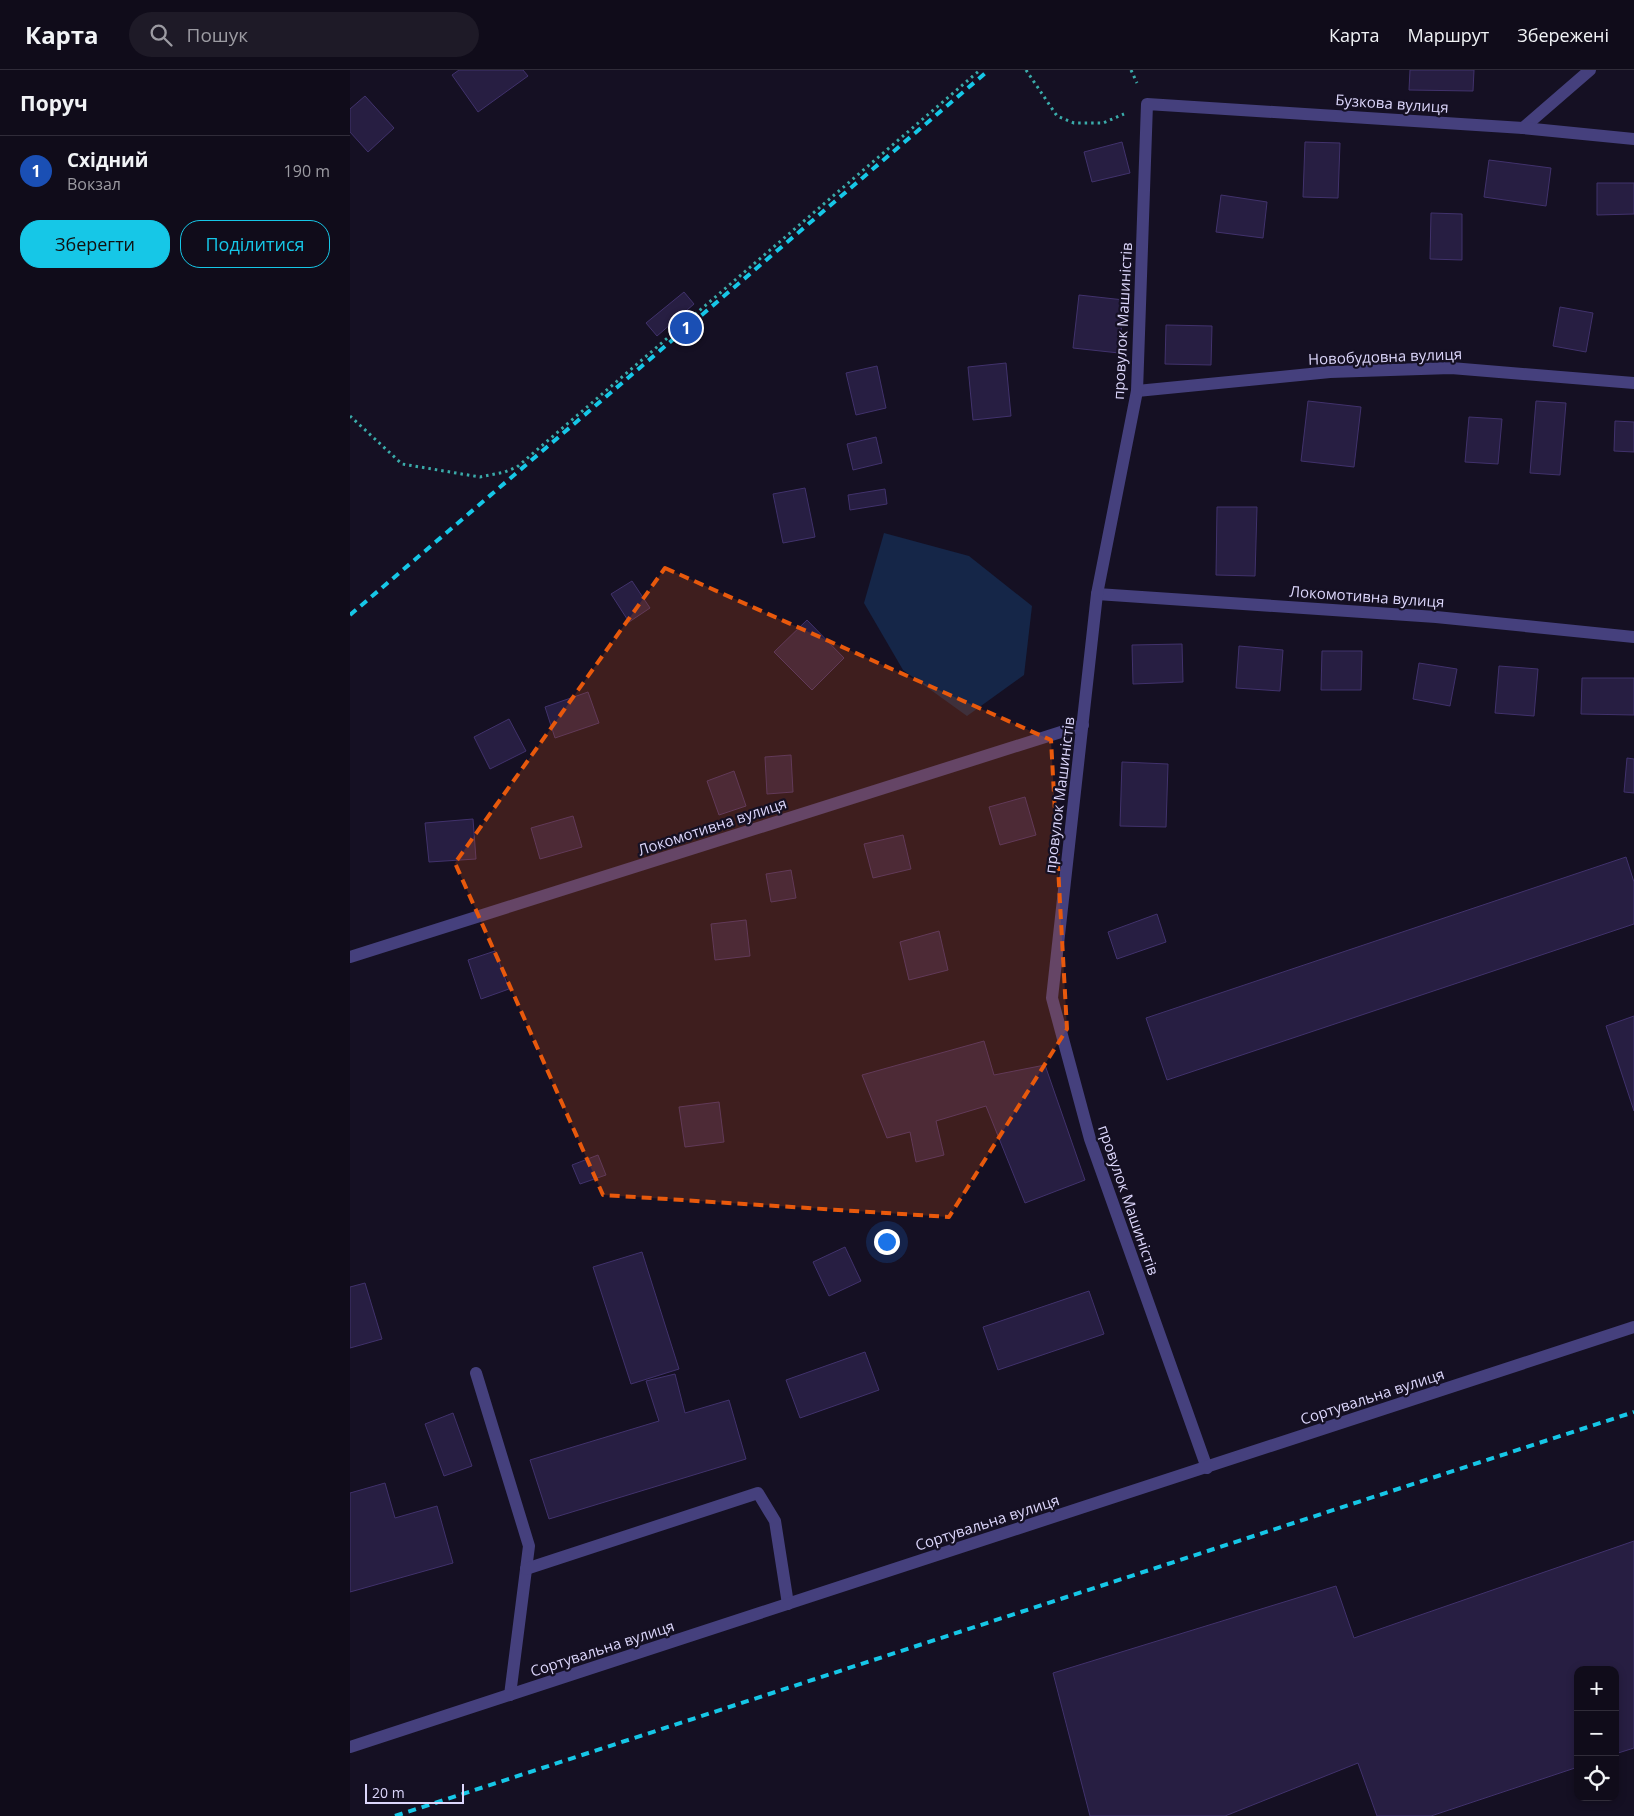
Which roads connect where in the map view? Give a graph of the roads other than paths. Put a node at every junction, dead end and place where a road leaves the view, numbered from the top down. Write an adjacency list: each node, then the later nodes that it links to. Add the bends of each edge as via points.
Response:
1 (1590, 70): 3 (street)
2 (1147, 104): 3 (street, Бузкова вулиця); 6 (street, провулок Машиністів)
3 (1523, 128): 4 (street, Бузкова вулиця)
4 (1634, 139)
5 (1634, 383): 6 (street, Новобудовна вулиця, via 1451,368 1330,372)
6 (1137, 391): 7 (street, провулок Машиністів)
7 (1097, 594): 8 (street, Локомотивна вулиця, via 1436,617); 9 (street, провулок Машиністів)
8 (1634, 637)
9 (1083, 725): 10 (street, Локомотивна вулиця); 13 (street, провулок Машиністів, via 1052,998 1090,1139)
10 (350, 958)
11 (1634, 1327): 13 (street, Сортувальна вулиця)
12 (476, 1374): 14 (street, via 528,1546)
13 (1207, 1468): 15 (street, Сортувальна вулиця)
14 (526, 1569): 15 (street, via 758,1493 775,1521); 16 (street)
15 (788, 1604): 16 (street, Сортувальна вулиця)
16 (510, 1695): 17 (street, Сортувальна вулиця)
17 (350, 1747)

